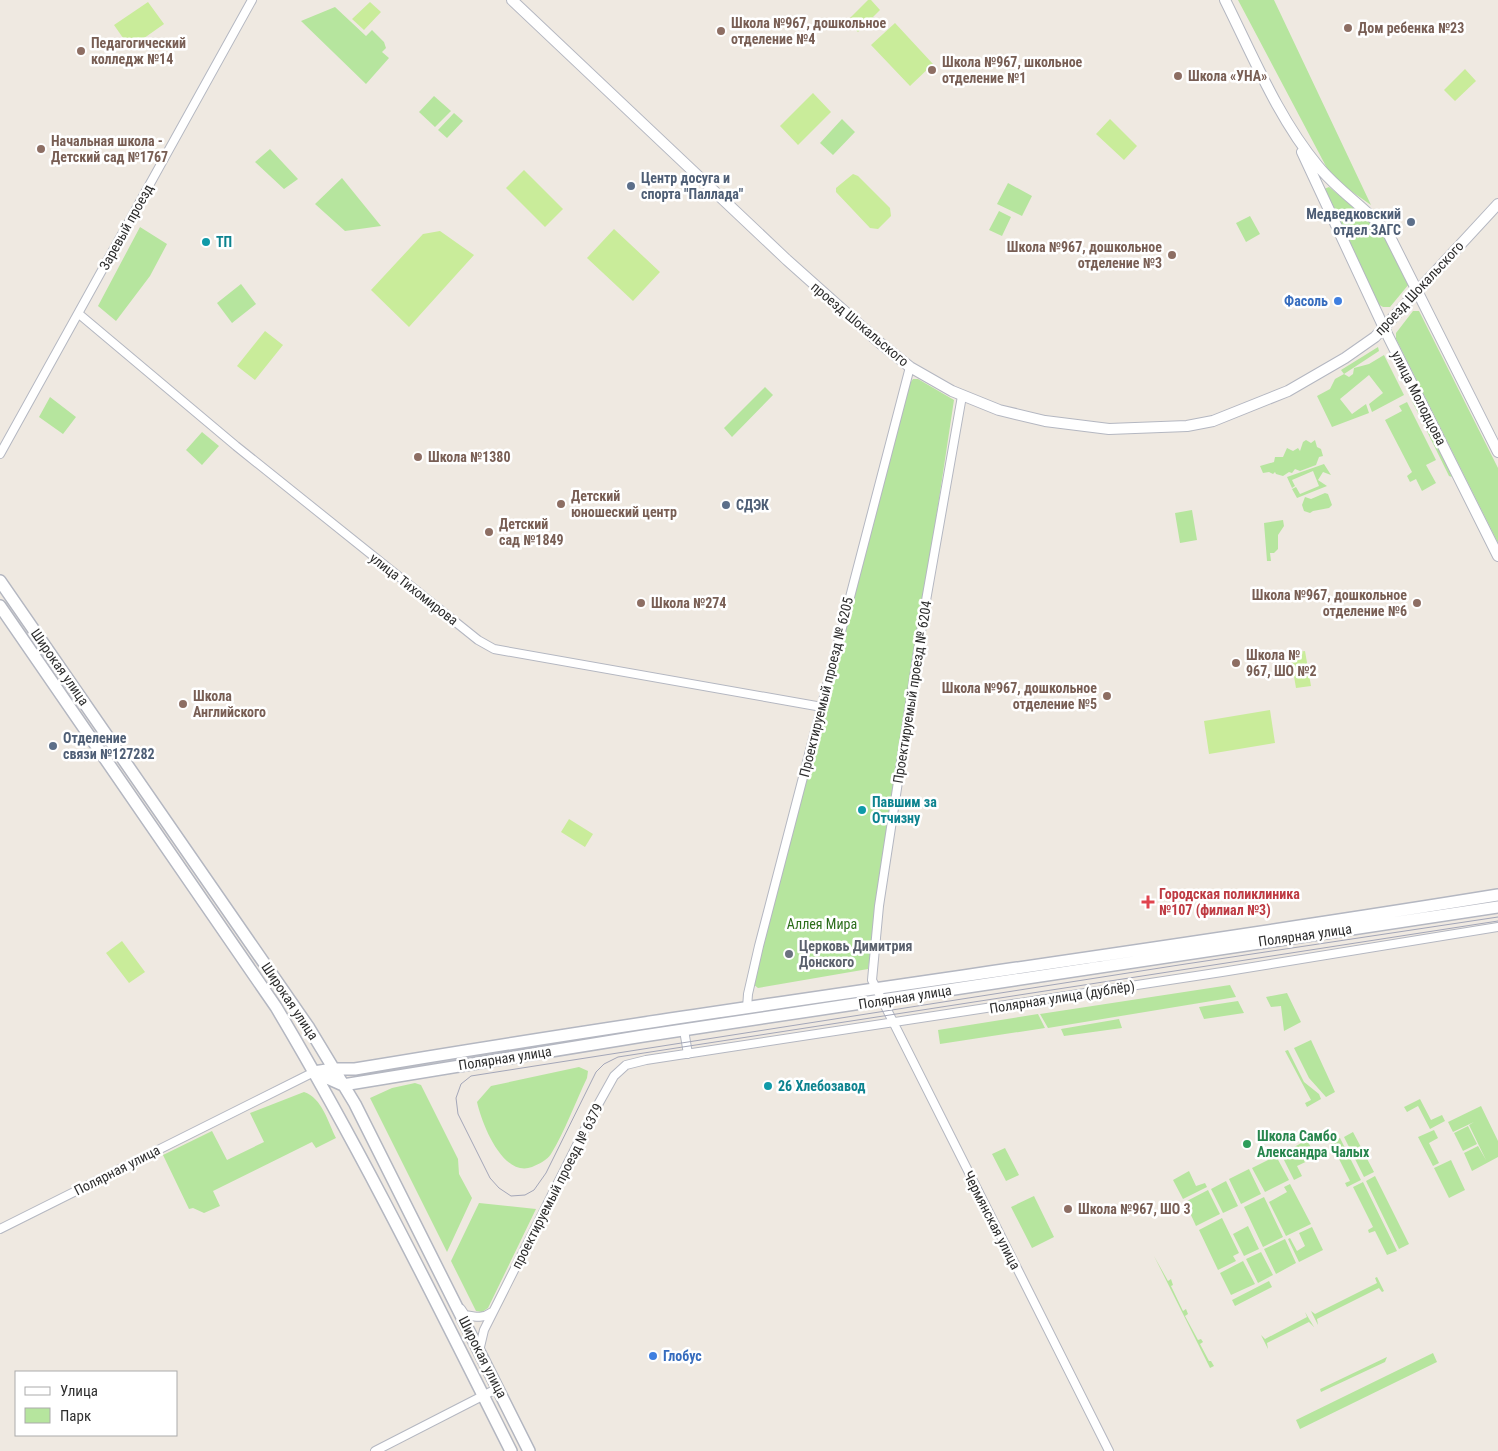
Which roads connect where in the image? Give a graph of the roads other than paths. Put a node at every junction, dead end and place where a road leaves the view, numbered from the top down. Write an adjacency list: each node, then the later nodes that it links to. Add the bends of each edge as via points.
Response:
1 (252, 0): 9 (street, Заревый проезд)
2 (512, 0): 11 (street, проезд Шокальского, via 817,288)
3 (1225, 0): 4 (street, улица Молодцова)
4 (1292, 130): 5 (street, улица Молодцова); 6 (street, улица Молодцова)
5 (1336, 186): 6 (street, via 1326,184); 8 (street, улица Молодцова, via 1374,217 1390,235)
6 (1321, 194): 10 (street, улица Молодцова)
7 (1498, 204): 8 (street, проезд Шокальского)
8 (1417, 292): 10 (street, проезд Шокальского); 13 (street, улица Молодцова)
9 (79, 314): 14 (street, Заревый проезд); 20 (street, улица Тихомирова, via 282,483 478,640 494,649)
10 (1384, 328): 12 (street, проезд Шокальского, via 1344,358 1288,391 1199,424 1119,429 1068,425 1028,418); 15 (street, улица Молодцова)
11 (910, 367): 12 (street, проезд Шокальского); 20 (street, Проектируемый проезд № 6205)
12 (962, 396): 26 (street, Проектируемый проезд № 6204, via 924,612 879,906 871,973)
13 (1498, 452)
14 (0, 454)
15 (1498, 556)
16 (0, 581): 18 (main road, Широкая улица)
17 (0, 606): 19 (main road, Широкая улица)
18 (79, 695): 19 (street, via 78,705); 21 (main road, Широкая улица)
19 (68, 703): 22 (main road, Широкая улица)
20 (822, 707): 28 (street, Проектируемый проезд № 6205, via 758,946)
21 (105, 731): 22 (street, via 95,730); 33 (main road, Широкая улица, via 301,1017)
22 (93, 740): 34 (main road, Широкая улица, via 271,999)
23 (1498, 895): 26 (main road, Полярная улица)
24 (1498, 907): 27 (main road, Полярная улица)
25 (1498, 926): 29 (street, Полярная улица (дублёр))
26 (875, 989): 27 (street, Чермянская улица); 28 (main road, Полярная улица)
27 (881, 1000): 29 (street, Чермянская улица); 30 (main road, Полярная улица)
28 (747, 1008): 33 (main road, Полярная улица, via 355,1069)
29 (892, 1023): 31 (street, Полярная улица (дублёр)); 45 (street, Чермянская улица)
30 (684, 1030): 31 (street); 35 (main road, Полярная улица)
31 (688, 1054): 32 (street, Полярная улица (дублёр))
32 (626, 1065): 38 (street, проектируемый проезд № 6379, via 614,1076 590,1119)
33 (333, 1069): 34 (main road, Полярная улица); 35 (main road, Широкая улица)
34 (314, 1072): 35 (main road); 36 (street, Полярная улица); 41 (main road, Широкая улица)
35 (343, 1085): 37 (main road, Широкая улица)
36 (0, 1229)
37 (452, 1296): 38 (street, via 465,1314 485,1317); 39 (main road, Широкая улица)
38 (493, 1311): 39 (street, проектируемый проезд № 6379)
39 (479, 1350): 40 (main road, Широкая улица)
40 (498, 1388): 41 (street); 44 (main road, Широкая улица)
41 (483, 1396): 42 (street); 43 (main road, Широкая улица)
42 (375, 1451)
43 (511, 1451)
44 (529, 1451)
45 (1109, 1451)

